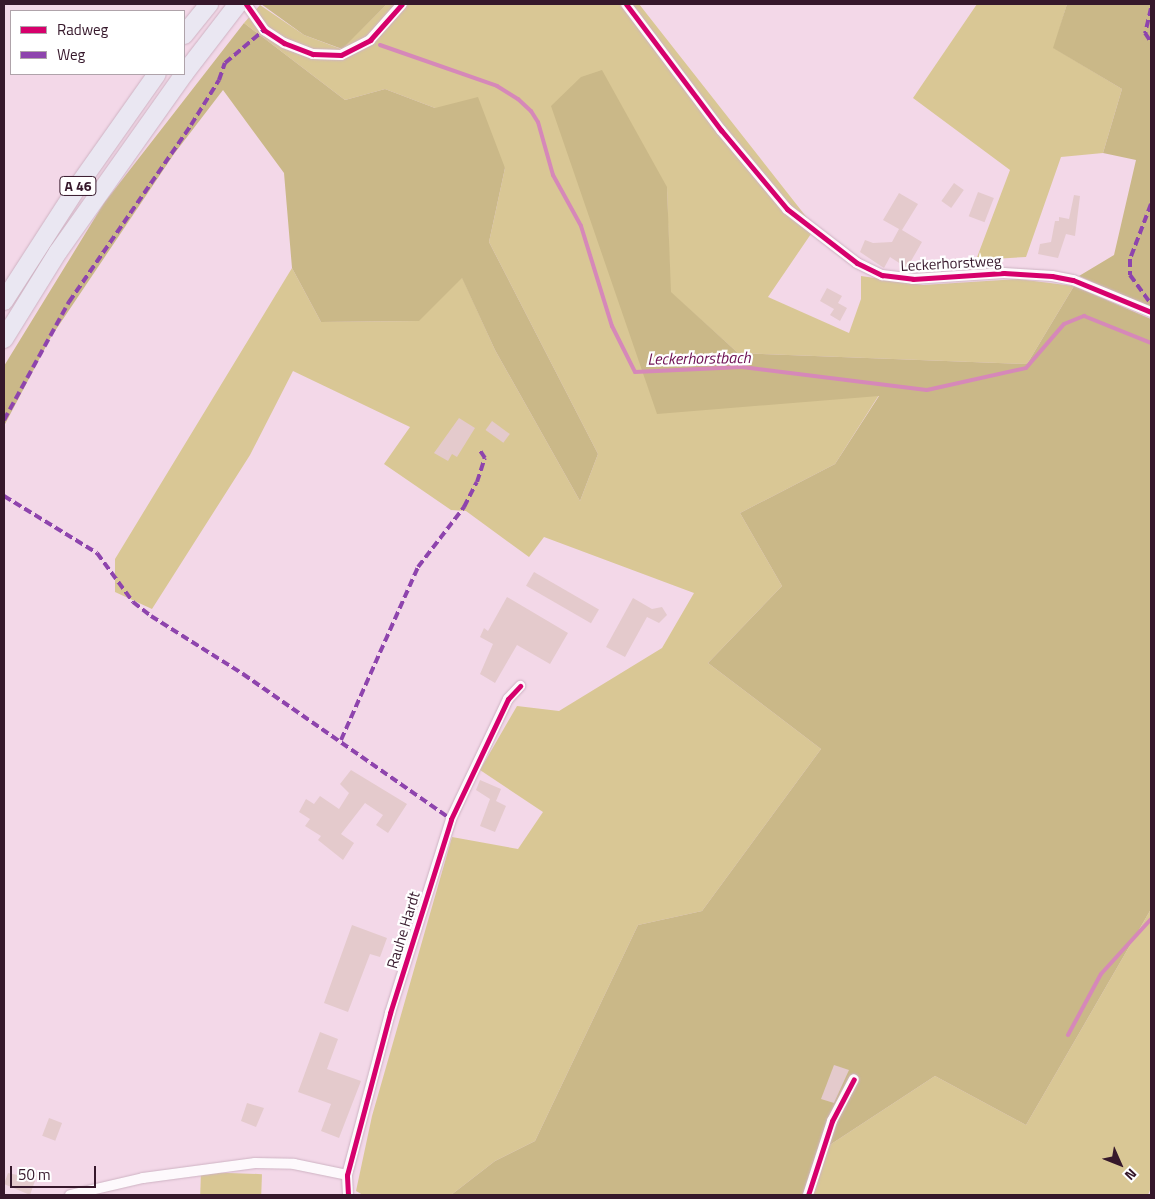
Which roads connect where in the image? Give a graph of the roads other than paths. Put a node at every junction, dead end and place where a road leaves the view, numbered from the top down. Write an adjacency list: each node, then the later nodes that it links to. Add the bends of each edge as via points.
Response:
1 (209, 4): 5 (highway)
2 (402, 4): 4 (street, via 370,40 341,54 313,54 284,43 264,30)
3 (626, 4): 10 (street, Leckerhorstweg, via 721,130 787,209 857,263 882,275 913,279 1004,273 1052,276 1074,280)
4 (239, 6): 6 (highway, A 46)
5 (185, 33)
6 (185, 73)
7 (156, 75): 9 (highway, A 46, via 80,183)
8 (183, 75): 11 (highway, A 46, via 69,236)
9 (4, 301)
10 (1151, 312)
11 (4, 339)
12 (520, 686): 14 (street, Rauhe Hardt, via 508,698 451,819 390,1013)
13 (854, 1079): 17 (street, via 832,1121)
14 (347, 1175): 15 (street, via 294,1164 254,1163 143,1178); 16 (street, Rauhe Hardt)
15 (70, 1195)
16 (348, 1195)
17 (808, 1195)

